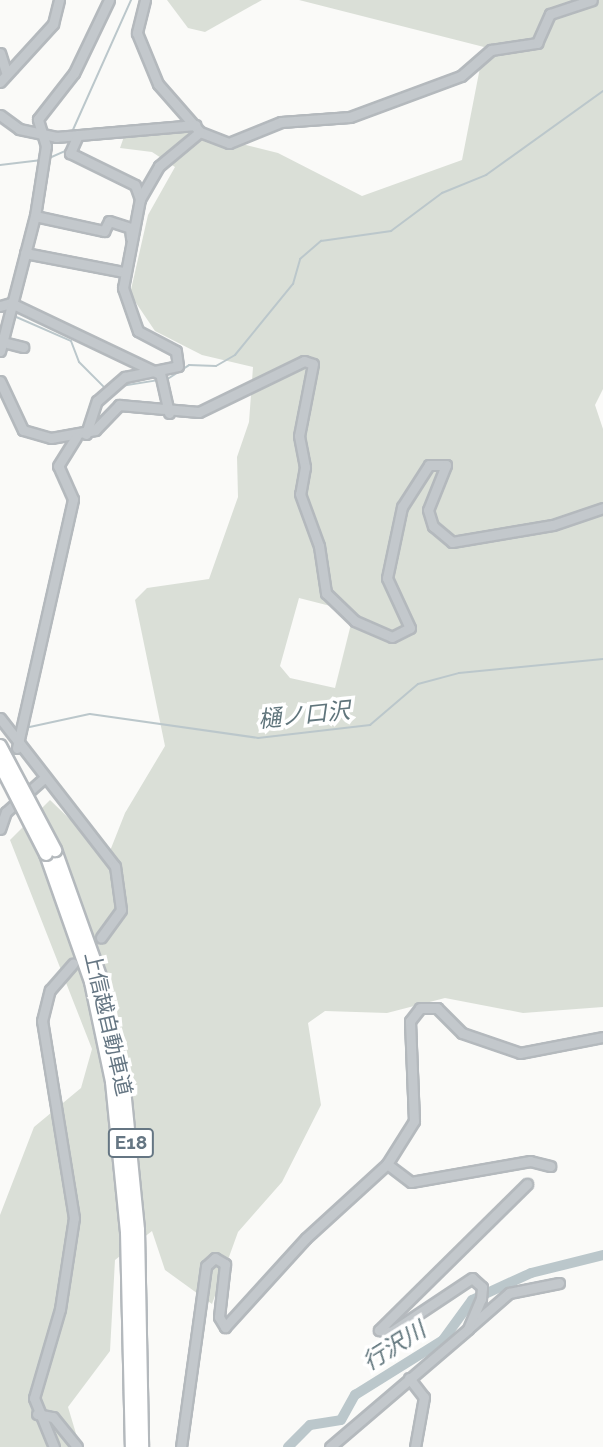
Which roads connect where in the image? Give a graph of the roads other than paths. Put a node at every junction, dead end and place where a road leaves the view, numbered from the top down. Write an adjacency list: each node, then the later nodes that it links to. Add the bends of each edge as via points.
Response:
1 (59, 0): 6 (street, via 53,24)
2 (108, 0): 10 (street, via 74,73 38,119)
3 (145, 0): 9 (street, via 137,33 158,84)
4 (592, 0): 9 (street, via 550,14 537,43 491,50 461,76 350,117 281,122 229,143)
5 (0, 53): 6 (street)
6 (6, 72): 7 (street)
7 (0, 82)
8 (0, 115): 10 (street, via 19,129)
9 (197, 129): 11 (street); 12 (street, via 159,166)
10 (43, 134): 11 (street); 13 (street)
11 (78, 135): 12 (street, via 70,153 135,185)
12 (140, 199): 14 (street)
13 (35, 216): 14 (street, via 104,231 113,222 130,228); 15 (street)
14 (132, 245): 16 (street)
15 (25, 253): 16 (street); 17 (street)
16 (124, 272): 21 (street, via 123,298 138,331 179,357 174,370)
17 (11, 303): 18 (street); 19 (street); 21 (street)
18 (0, 306)
19 (1, 346): 20 (street)
20 (23, 348)
21 (160, 373): 23 (street); 24 (street, via 125,377 104,393)
22 (0, 381): 25 (street, via 23,430)
23 (169, 413): 24 (street, via 118,405); 26 (street, via 227,402 291,367 313,364 299,436 305,467 300,494 319,546 326,593 348,617 392,637 410,628 387,578 399,520 429,465 446,465 428,510 433,526 452,542 553,525)
24 (86, 434): 25 (street)
25 (76, 437): 29 (street, via 58,466 73,499)
26 (603, 508)
27 (0, 718): 29 (street)
28 (0, 747): 33 (highway, 上信越自動車道 / E18, bridge)
29 (17, 748): 31 (street)
30 (0, 764): 33 (highway, 上信越自動車道 / E18, bridge)
31 (43, 779): 32 (street, via 6,812); 34 (street, via 120,878 121,910)
32 (0, 829)
33 (50, 852): 46 (highway, 上信越自動車道 / E18, via 84,959 112,1082 129,1278); 47 (highway, 上信越自動車道 / E18, via 101,979 125,1091 138,1230)
34 (101, 937)
35 (74, 964): 43 (street, via 50,990 42,1021 74,1219 57,1322 37,1378)
36 (603, 1038): 37 (street, via 507,1051 462,1033 438,1009 420,1008 410,1021 414,1121)
37 (387, 1164): 38 (street, via 411,1182 530,1161); 48 (street, via 306,1238 225,1326 219,1317 225,1264 209,1261)
38 (550, 1166)
39 (527, 1184): 41 (street, via 445,1259 380,1333 402,1326 472,1278 481,1295)
40 (559, 1283): 41 (street, via 509,1293)
41 (468, 1329): 42 (street)
42 (409, 1378): 49 (street); 50 (street, via 424,1397)
43 (37, 1414): 44 (street); 45 (street, via 52,1417)
44 (54, 1447)
45 (78, 1447)
46 (132, 1447)
47 (142, 1447)
48 (181, 1447)
49 (330, 1447)
50 (415, 1447)

